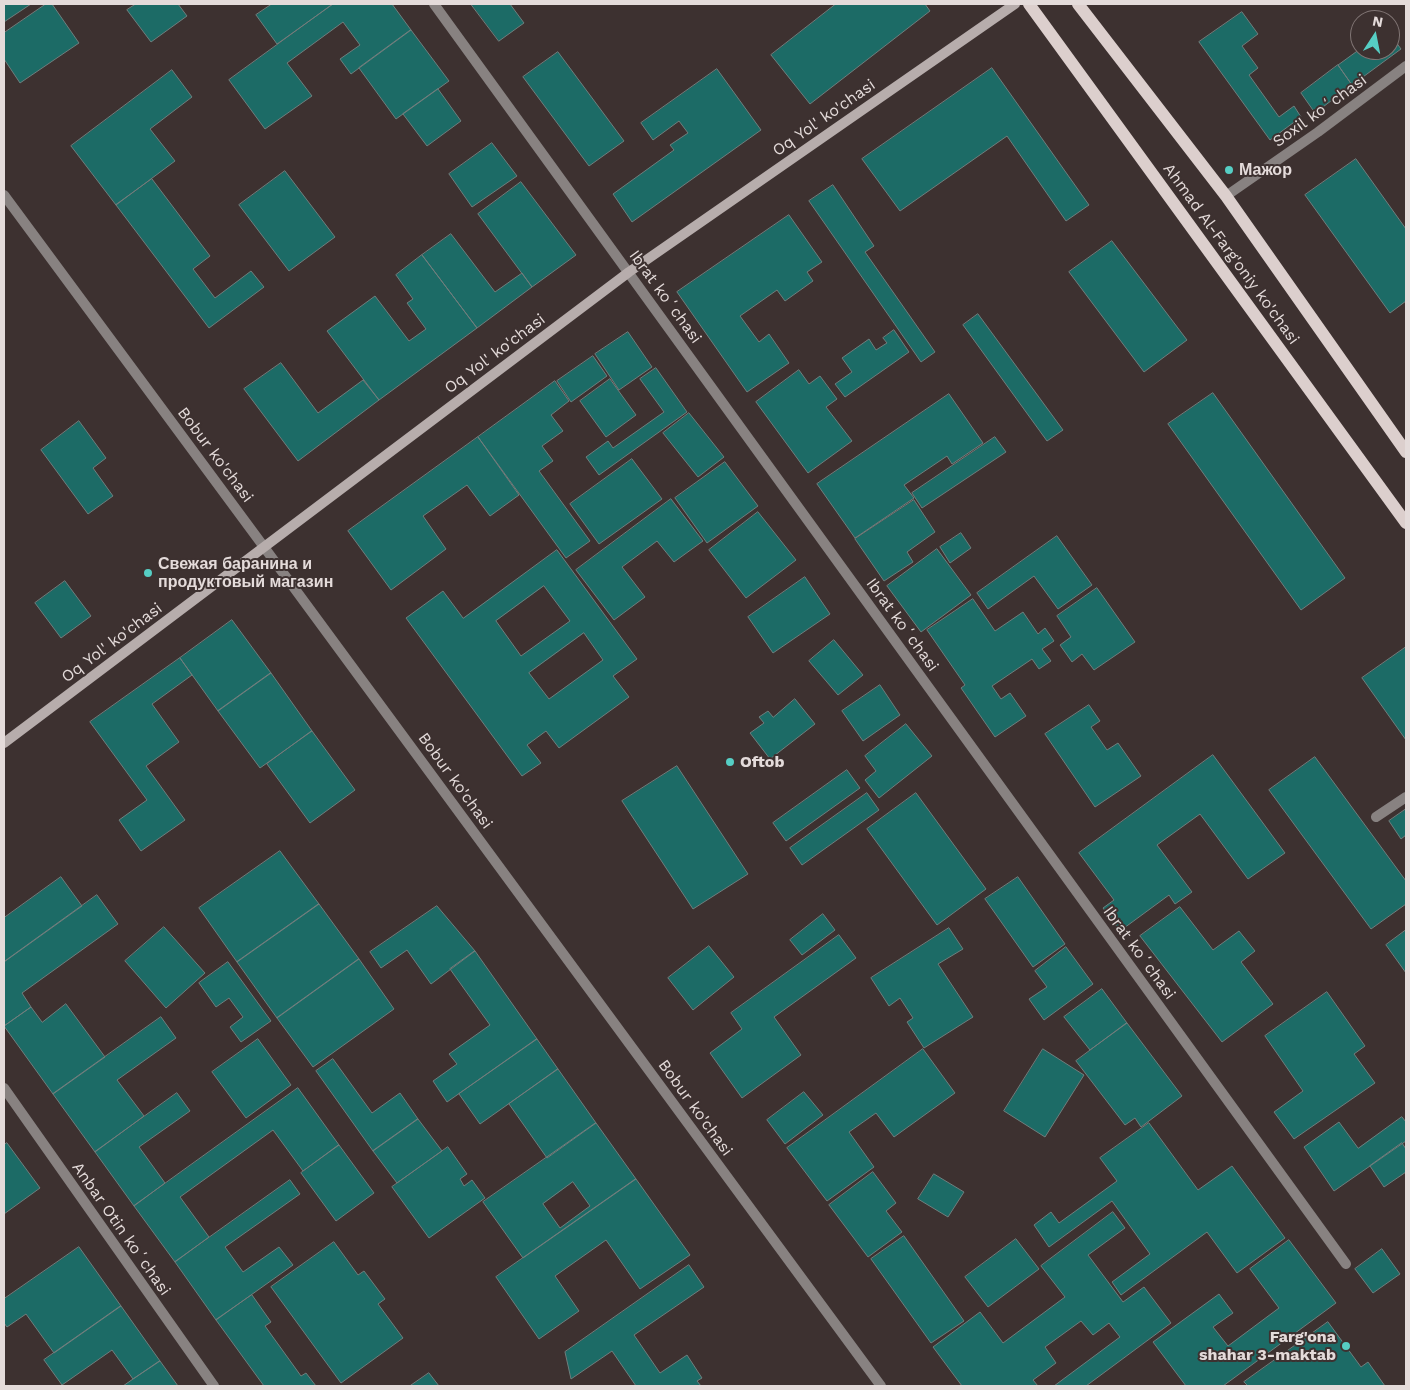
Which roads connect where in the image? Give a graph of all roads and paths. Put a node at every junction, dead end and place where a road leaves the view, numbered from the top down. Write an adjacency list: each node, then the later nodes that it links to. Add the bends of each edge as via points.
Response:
1 (434, 4): 8 (street, Ibrat koʻchasi)
2 (1015, 4): 8 (street, Oq Yol' ko'chasi)
3 (1029, 4): 10 (main road, Ahmad Al-Farg'oniy ko'chasi)
4 (1078, 4): 7 (main road, Ahmad Al-Farg'oniy ko'chasi)
5 (1406, 66): 7 (street, Soxil koʻchasi)
6 (4, 195): 11 (street, Bobur ko'chasi)
7 (1226, 196): 9 (main road, Ahmad Al-Farg'oniy ko'chasi)
8 (628, 272): 11 (street, Oq Yol' ko'chasi); 16 (street, Ibrat koʻchasi)
9 (1406, 452)
10 (1406, 523)
11 (264, 546): 12 (street, Oq Yol' ko'chasi); 18 (street, Bobur ko'chasi)
12 (4, 743)
13 (1406, 797): 14 (street)
14 (1376, 817)
15 (4, 1088): 17 (street, Anbar Otin koʻchasi)
16 (1346, 1264)
17 (214, 1386)
18 (881, 1386)

